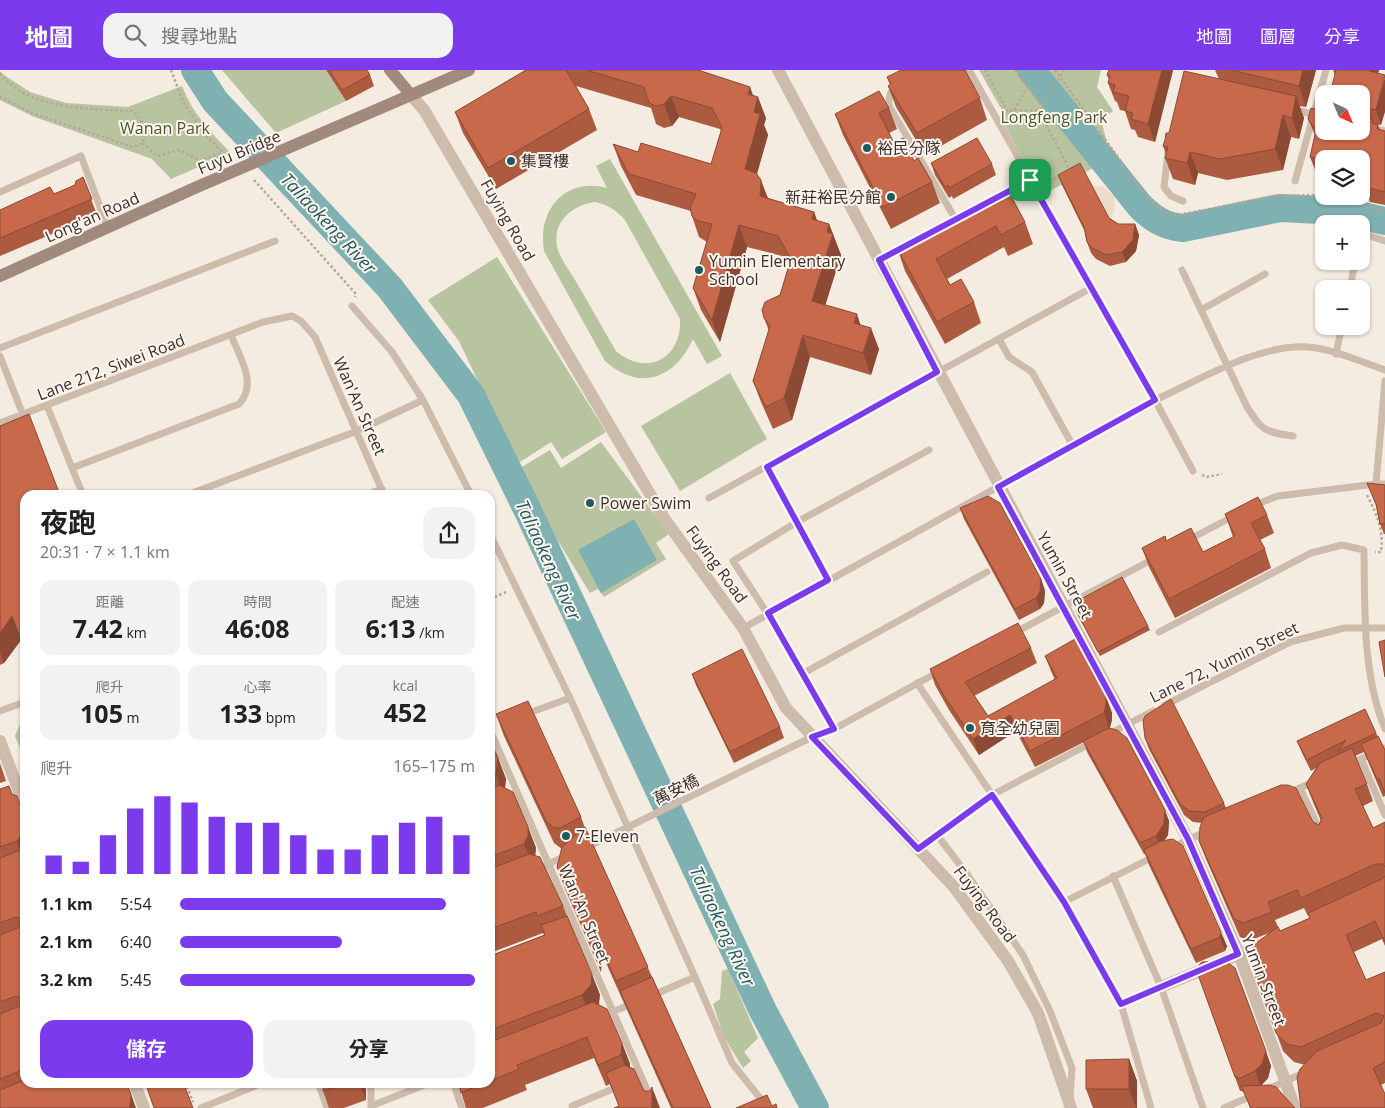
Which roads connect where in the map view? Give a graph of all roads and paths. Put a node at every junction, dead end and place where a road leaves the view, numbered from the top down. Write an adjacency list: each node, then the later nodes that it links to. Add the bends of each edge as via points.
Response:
1 (172, 70): 26 (path, via 183,102 207,137 222,152)
2 (390, 70): 15 (street, Fuying Road)
3 (469, 70): 15 (street)
4 (778, 70): 45 (street, Yumin Street)
5 (969, 70): 31 (lane)
6 (985, 70): 19 (path, via 1008,112)
7 (1015, 70): 14 (path)
8 (1055, 70): 12 (path)
9 (1064, 70): 12 (path)
10 (1326, 70): 21 (lane)
11 (0, 73): 24 (path, via 28,95 74,108 133,111 144,125)
12 (1060, 76): 17 (path); 37 (path, via 1149,200 1167,214 1179,215 1273,196 1318,195)
13 (906, 82): 38 (lane, via 891,92 889,106)
14 (1028, 86): 17 (path); 19 (path)
15 (410, 95): 33 (street, Fuyu Bridge); 97 (street, Fuying Road, via 424,110 664,518)
16 (0, 97): 24 (path, via 34,114 133,147)
17 (1042, 106): 20 (path)
18 (1285, 107): 21 (lane)
19 (1014, 110): 20 (path)
20 (1042, 111): 29 (path, via 1042,117)
21 (1313, 114): 32 (lane)
22 (1370, 128): 23 (lane)
23 (1385, 131)
24 (143, 143): 26 (path, via 157,156 179,150)
25 (1169, 148): 36 (lane, via 1164,187 1171,196)
26 (201, 161): 28 (path)
27 (1079, 167): 29 (path)
28 (206, 169)
29 (1071, 171): 34 (path)
30 (254, 180): 50 (path)
31 (1030, 180): 34 (lane); 38 (lane)
32 (1295, 181)
33 (197, 187): 40 (street, Long'an Road)
34 (1035, 188): 49 (lane)
35 (0, 192): 40 (lane, via 81,156)
36 (1183, 201)
37 (1385, 211)
38 (956, 220): 39 (lane)
39 (947, 224)
40 (108, 228): 48 (street, Long'an Road)
41 (1370, 236): 43 (lane)
42 (275, 241): 57 (lane)
43 (1385, 241)
44 (913, 242): 45 (lane)
45 (879, 260): 62 (street, Yumin Street)
46 (1182, 270): 52 (lane)
47 (1266, 274): 52 (lane)
48 (0, 276)
49 (1091, 288): 56 (lane); 65 (lane)
50 (356, 294)
51 (352, 306): 64 (lane, via 392,352)
52 (1201, 310): 60 (lane)
53 (310, 329): 54 (lane, Lane 212, Siwei Road, via 292,316 284,316); 69 (lane, Wan'An Street)
54 (231, 335): 66 (lane, Lane 212, Siwei Road); 74 (lane, via 248,381 247,394 238,404)
55 (1340, 335): 58 (lane)
56 (999, 338): 62 (lane); 71 (lane, via 1009,357 1032,372)
57 (0, 348)
58 (1336, 354): 60 (lane, via 1308,347 1269,350); 61 (lane)
59 (0, 356): 67 (lane)
60 (1228, 367): 65 (lane); 70 (lane, via 1258,426 1274,434)
61 (1385, 370)
62 (937, 372): 73 (lane); 80 (street, Yumin Street)
63 (1385, 380): 77 (lane)
64 (423, 400): 69 (lane); 84 (lane)
65 (1155, 400): 71 (lane); 75 (lane)
66 (47, 406): 67 (lane, Lane 212, Siwei Road); 74 (lane)
67 (23, 415): 68 (lane, Lane 212, Siwei Road)
68 (0, 423)
69 (357, 431): 82 (lane); 83 (lane, Wan'An Street)
70 (1293, 436)
71 (1073, 446): 80 (lane)
72 (928, 450): 86 (lane)
73 (767, 467): 85 (lane); 86 (lane)
74 (72, 468): 81 (lane)
75 (1193, 471): 76 (path, via 1207,478)
76 (1222, 474)
77 (1376, 484): 78 (lane); 79 (lane)
78 (1385, 484)
79 (1360, 486): 88 (lane, via 1278,496 1258,503); 89 (path, via 1378,518 1383,537 1381,552)
80 (998, 487): 92 (lane); 95 (street, Yumin Street)
81 (81, 490)
82 (200, 490)
83 (382, 490)
84 (468, 490)
85 (709, 498)
86 (796, 522): 92 (lane); 96 (lane, via 733,561)
87 (495, 544): 93 (lane)
88 (1182, 544)
89 (1364, 550): 98 (lane); 100 (lane, via 1342,545 1311,553)
90 (1165, 552): 95 (lane)
91 (987, 572): 103 (lane)
92 (828, 580): 96 (lane)
93 (516, 588): 94 (path); 105 (lane)
94 (495, 597)
95 (1064, 607): 101 (lane); 110 (street, Yumin Street)
96 (768, 613): 97 (lane); 103 (lane)
97 (743, 628): 114 (street, Fuying Road, via 786,708)
98 (1365, 628): 99 (lane, Lane 72, Yumin Street); 110 (lane, Lane 72, Yumin Street, via 1344,628 1290,642); 112 (lane, via 1376,707)
99 (1385, 628)
100 (1159, 632)
101 (1003, 638)
102 (952, 665): 104 (lane, 萬安橋)
103 (802, 674): 113 (lane)
104 (917, 683): 113 (lane, 萬安橋); 122 (lane)
105 (570, 698): 108 (lane); 126 (lane)
106 (20, 704): 107 (lane)
107 (0, 711)
108 (517, 718)
109 (499, 724): 111 (lane)
110 (1127, 724): 122 (lane, Lane 72, Yumin Street); 130 (street, Yumin Street)
111 (495, 726)
112 (1385, 728)
113 (834, 729): 114 (lane, 萬安橋)
114 (812, 737): 126 (lane, 萬安橋); 131 (street, Fuying Road)
115 (0, 741): 124 (street)
116 (495, 742): 132 (lane, Wan'An Street, via 516,797)
117 (1385, 748): 118 (lane)
118 (1361, 759): 119 (lane); 125 (lane)
119 (1343, 768)
120 (1317, 780): 121 (lane)
121 (1300, 788): 123 (lane); 129 (lane)
122 (992, 795): 128 (lane, Lane 72, Yumin Street); 135 (lane)
123 (1278, 798)
124 (20, 799)
125 (1385, 815)
126 (629, 827): 132 (lane, 萬安橋); 140 (lane)
127 (1212, 828): 130 (lane)
128 (937, 835): 131 (lane, Lane 72, Yumin Street); 158 (lane, via 1023,955 1072,1068)
129 (1324, 838)
130 (1188, 839): 134 (lane); 139 (street, Yumin Street)
131 (918, 849): 158 (street, Fuying Road, via 954,887 1008,961 1038,1013)
132 (549, 864): 133 (lane, 萬安橋); 136 (lane, Wan'An Street)
133 (532, 871)
134 (1113, 876): 135 (lane); 141 (lane)
135 (1064, 902): 142 (lane)
136 (577, 930): 137 (lane); 143 (lane, Wan'An Street)
137 (568, 934)
138 (1282, 937): 139 (street)
139 (1238, 954): 141 (street); 148 (street, Yumin Street)
140 (695, 977): 143 (lane); 166 (lane, via 732,1063)
141 (1161, 987): 142 (lane); 168 (lane)
142 (1121, 1004): 167 (lane)
143 (612, 1012): 144 (lane); 146 (lane, Wan'An Street)
144 (595, 1019)
145 (1310, 1070): 148 (lane)
146 (641, 1077): 147 (lane); 165 (lane, Wan'An Street)
147 (633, 1081)
148 (1285, 1082): 169 (lane); 170 (street, Yumin Street)
149 (624, 1084): 157 (lane)
150 (136, 1088): 160 (street)
151 (187, 1088): 161 (path)
152 (249, 1088): 162 (lane)
153 (320, 1088): 163 (lane)
154 (371, 1088): 159 (lane)
155 (417, 1088): 159 (lane)
156 (455, 1088): 164 (lane)
157 (572, 1106)
158 (1070, 1106)
159 (371, 1107)
160 (144, 1108)
161 (195, 1108)
162 (201, 1108)
163 (327, 1108)
164 (462, 1108)
165 (655, 1108)
166 (768, 1108)
167 (1151, 1108)
168 (1203, 1108)
169 (1224, 1108)
170 (1295, 1108)

